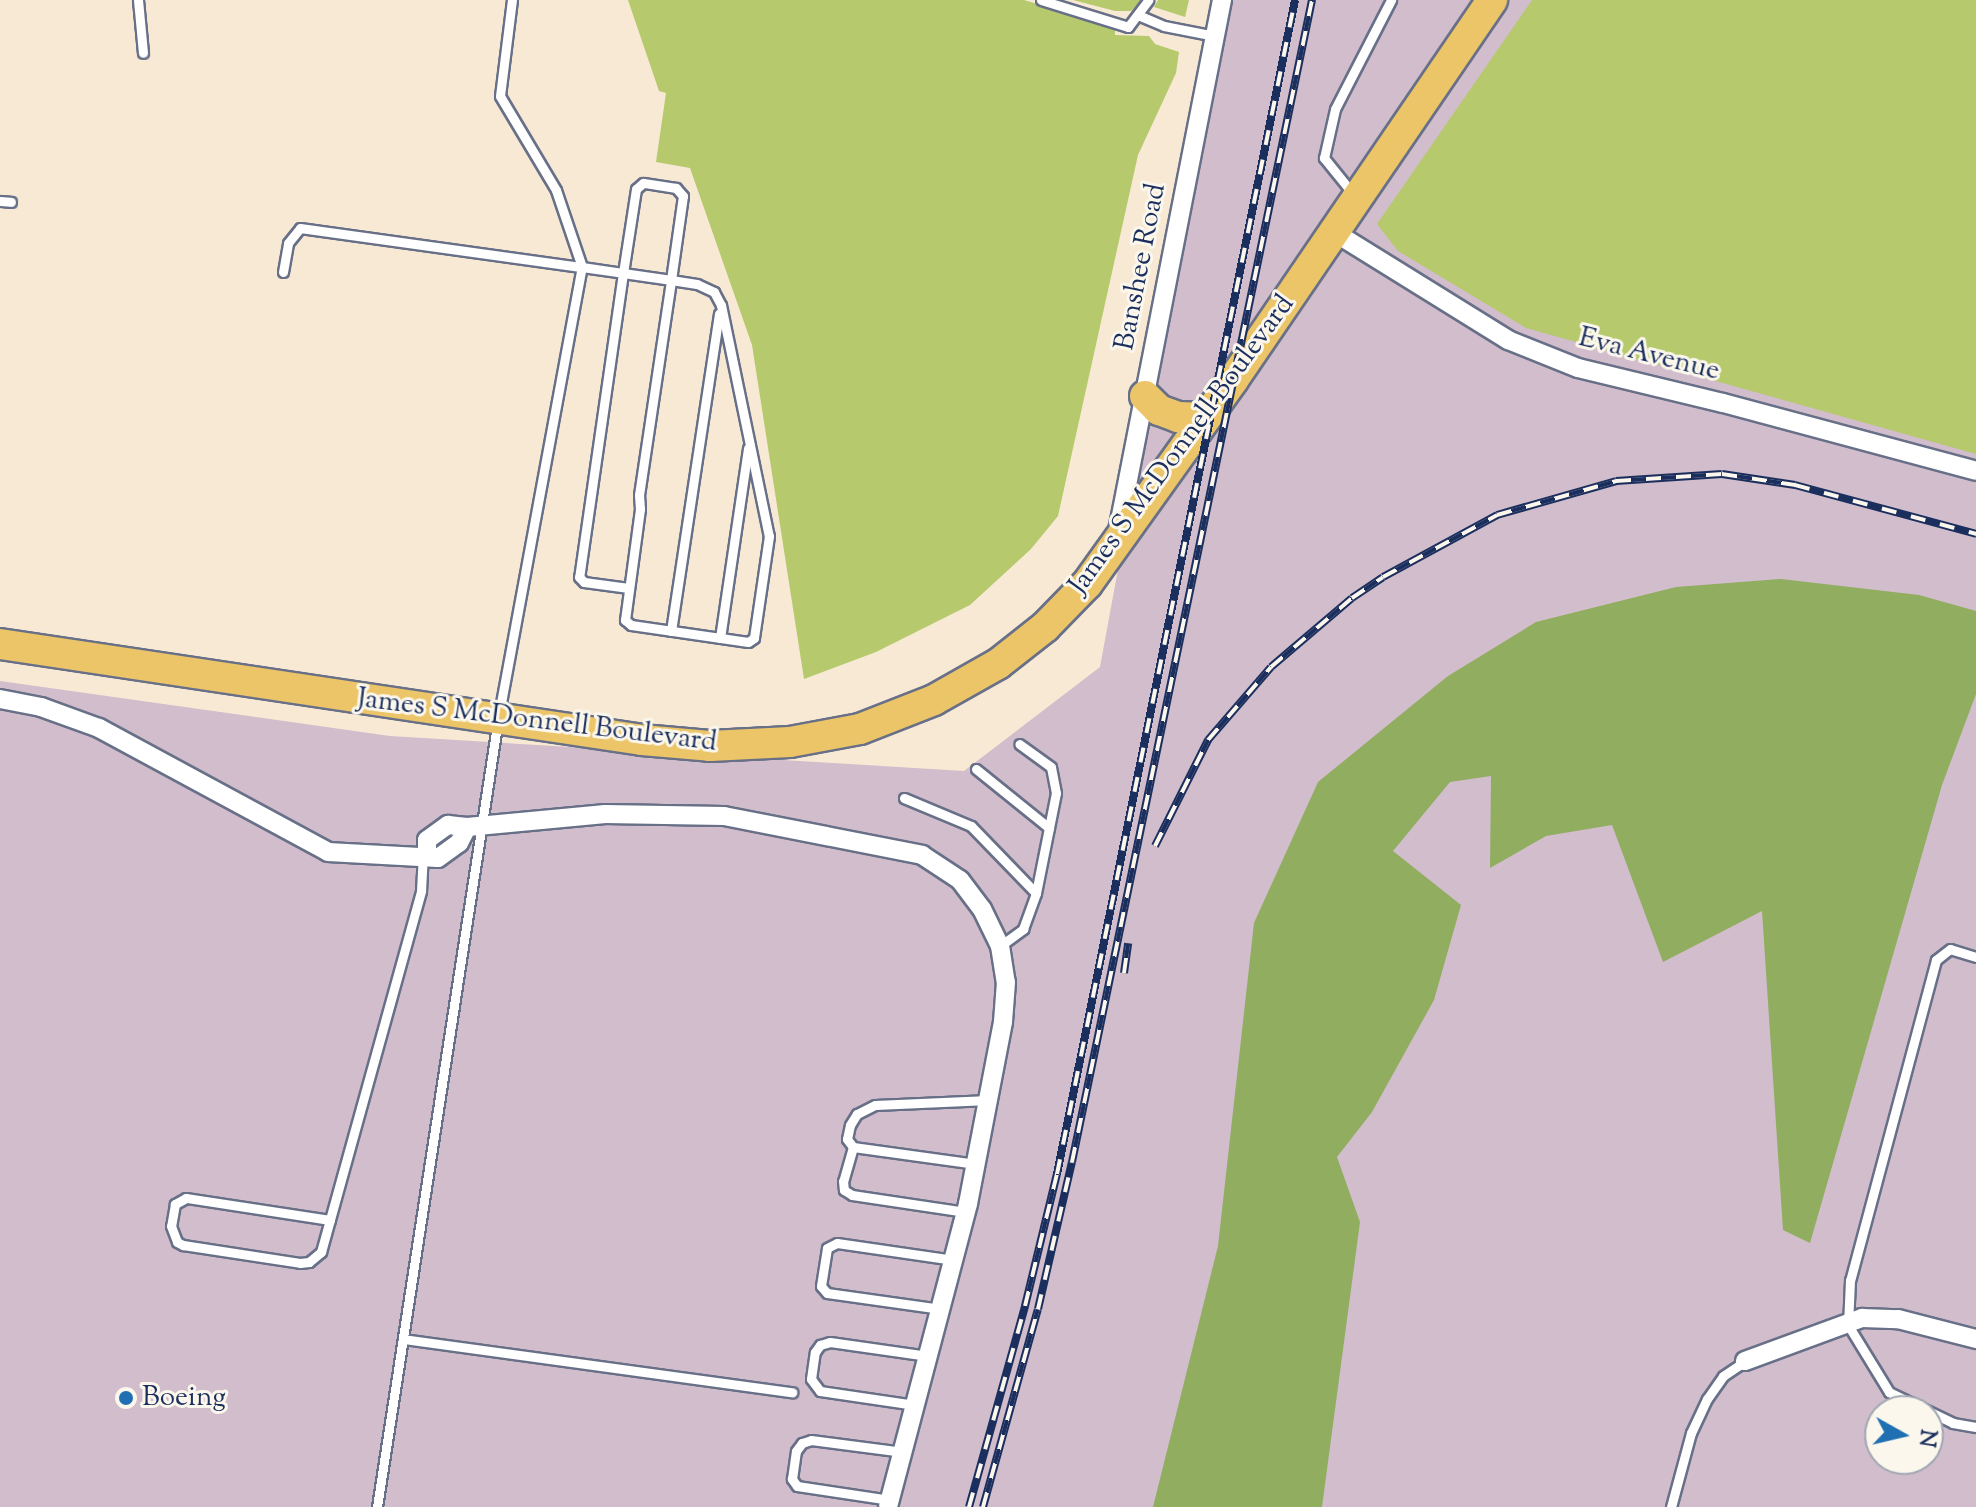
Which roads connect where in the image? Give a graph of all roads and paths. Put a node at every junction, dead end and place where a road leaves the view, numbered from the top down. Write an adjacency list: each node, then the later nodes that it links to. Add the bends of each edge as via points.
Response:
1 (138, 0): 10 (lane)
2 (512, 0): 13 (lane, via 500,96 556,190)
3 (1041, 0): 8 (lane, via 1128,27)
4 (1148, 0): 8 (lane)
5 (1222, 0): 9 (street, Banshee Road)
6 (1391, 0): 11 (lane, via 1335,109 1324,158)
7 (1492, 0): 11 (main road, James S McDonnell Boulevard)
8 (1138, 15): 9 (lane)
9 (1215, 36): 18 (street, Banshee Road)
10 (143, 53)
11 (1357, 198): 12 (main road, James S McDonnell Boulevard)
12 (1334, 232): 19 (main road, James S McDonnell Boulevard); 21 (street, Eva Avenue, via 1508,340 1578,368)
13 (582, 267): 14 (lane, via 300,228 288,243); 15 (lane); 28 (lane)
14 (283, 272)
15 (623, 273): 16 (lane); 16 (lane, via 636,189 643,183 676,188 683,196); 23 (lane, via 579,577)
16 (671, 280): 17 (lane, via 714,292); 23 (lane)
17 (721, 305): 20 (lane); 24 (lane)
18 (1145, 396): 19 (main road, via 1159,410 1178,417); 22 (street, Banshee Road)
19 (1205, 418): 22 (main road, James S McDonnell Boulevard)
20 (749, 442): 25 (lane); 25 (lane, via 769,536 754,638)
21 (1976, 471)
22 (1115, 545): 28 (main road, James S McDonnell Boulevard, via 1087,584 1045,627 998,664 934,700 860,729 790,742 710,746)
23 (629, 588): 24 (lane, via 625,620)
24 (671, 631): 25 (lane)
25 (720, 638)
26 (0, 644): 28 (main road, James S McDonnell Boulevard)
27 (0, 699): 34 (street, via 99,728 328,852)
28 (498, 719): 32 (lane)
29 (1019, 744): 33 (lane, via 1051,767 1056,793)
30 (976, 769): 33 (lane)
31 (904, 798): 35 (lane, via 971,826)
32 (474, 826): 34 (street, via 448,825 427,840); 36 (street, via 605,814 724,816 909,852 960,880); 46 (lane)
33 (1049, 828): 35 (lane)
34 (425, 856): 42 (lane, via 421,891)
35 (1036, 893): 36 (lane, via 1023,929)
36 (1000, 946): 38 (street, via 1006,982)
37 (1976, 957): 45 (lane, via 1950,949 1936,960 1850,1280)
38 (989, 1100): 39 (lane, via 875,1105 857,1114 850,1125 847,1139); 40 (street)
39 (853, 1147): 40 (lane); 41 (lane, via 843,1181 844,1190 852,1195)
40 (976, 1164): 41 (street)
41 (966, 1212): 43 (street)
42 (330, 1220): 42 (lane, via 321,1252 300,1263 183,1245 171,1226 175,1204 186,1198)
43 (954, 1260): 44 (street); 44 (lane, via 837,1243 827,1248 821,1286 827,1293)
44 (941, 1309): 48 (street)
45 (1848, 1325): 47 (street, via 1862,1318 1898,1319); 49 (street); 52 (lane, via 1889,1392 1953,1423)
46 (403, 1339): 50 (lane); 55 (lane)
47 (1976, 1339)
48 (928, 1356): 51 (street); 51 (lane, via 830,1342 815,1352 811,1379 820,1391)
49 (1745, 1361): 56 (lane, via 1723,1376 1707,1399 1691,1433)
50 (792, 1392)
51 (915, 1405): 53 (street)
52 (1976, 1427)
53 (903, 1452): 54 (street); 54 (lane, via 811,1440 796,1451 792,1479 797,1486)
54 (889, 1504)
55 (377, 1507)
56 (1671, 1507)

